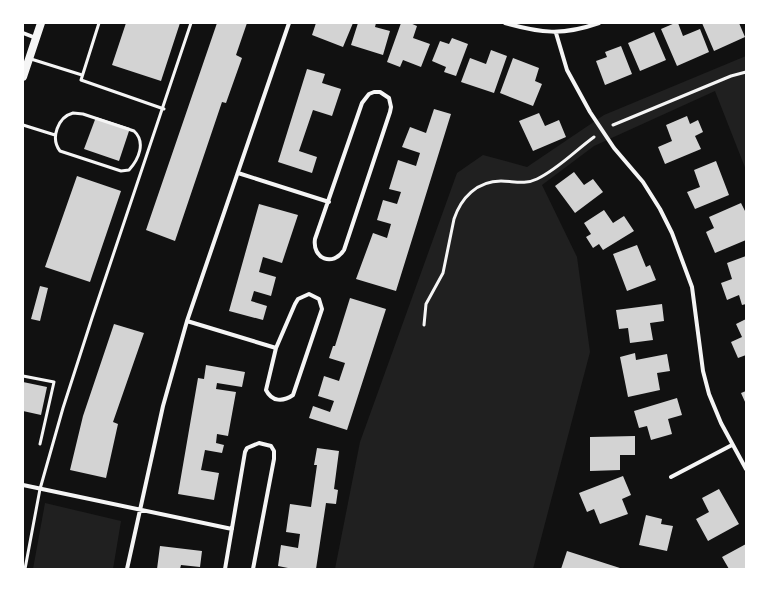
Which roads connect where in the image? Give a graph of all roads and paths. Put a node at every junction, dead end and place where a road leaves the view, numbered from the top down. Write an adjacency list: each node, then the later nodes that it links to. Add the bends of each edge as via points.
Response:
1 (41, 23): 9 (main road)
2 (100, 23): 12 (lane)
3 (191, 23): 14 (lane)
4 (289, 23): 19 (street)
5 (505, 23): 8 (street, via 530,30)
6 (598, 23): 8 (street, via 586,28)
7 (23, 33): 9 (street)
8 (556, 33): 26 (street, via 567,70 590,112 614,148 643,182 675,240 692,287 703,370 709,394)
9 (36, 38): 10 (main road)
10 (29, 59): 12 (lane); 13 (main road)
11 (746, 72): 16 (lane)
12 (82, 75): 14 (lane, via 81,80)
13 (23, 77)
14 (164, 108): 30 (lane, via 92,318)
15 (23, 125): 17 (lane)
16 (613, 125)
17 (55, 135): 17 (lane, via 56,145 60,151 121,171 129,170 135,164 141,144 140,137 134,131 74,113 68,114)
18 (594, 137): 22 (lane, via 539,179 525,182 490,182 468,194 454,219 443,273 426,304)
19 (238, 172): 20 (street); 21 (street)
20 (329, 202): 20 (street, via 314,244 320,257 330,260 344,250 390,112 391,102 385,94 374,92 364,98)
21 (187, 321): 23 (street); 31 (street, via 163,406)
22 (424, 325)
23 (276, 348): 23 (street, via 266,390 272,398 283,400 293,395 322,309 318,299 308,294 298,299)
24 (23, 376): 25 (lane, via 54,382)
25 (40, 444)
26 (732, 445): 27 (street); 28 (street)
27 (746, 469)
28 (671, 476)
29 (23, 485): 30 (street)
30 (40, 489): 31 (street); 33 (lane)
31 (139, 511): 32 (street); 34 (street)
32 (232, 530): 35 (street); 36 (street, via 245,452 253,444 271,446 274,459)
33 (25, 569)
34 (127, 569)
35 (225, 569)
36 (253, 569)

